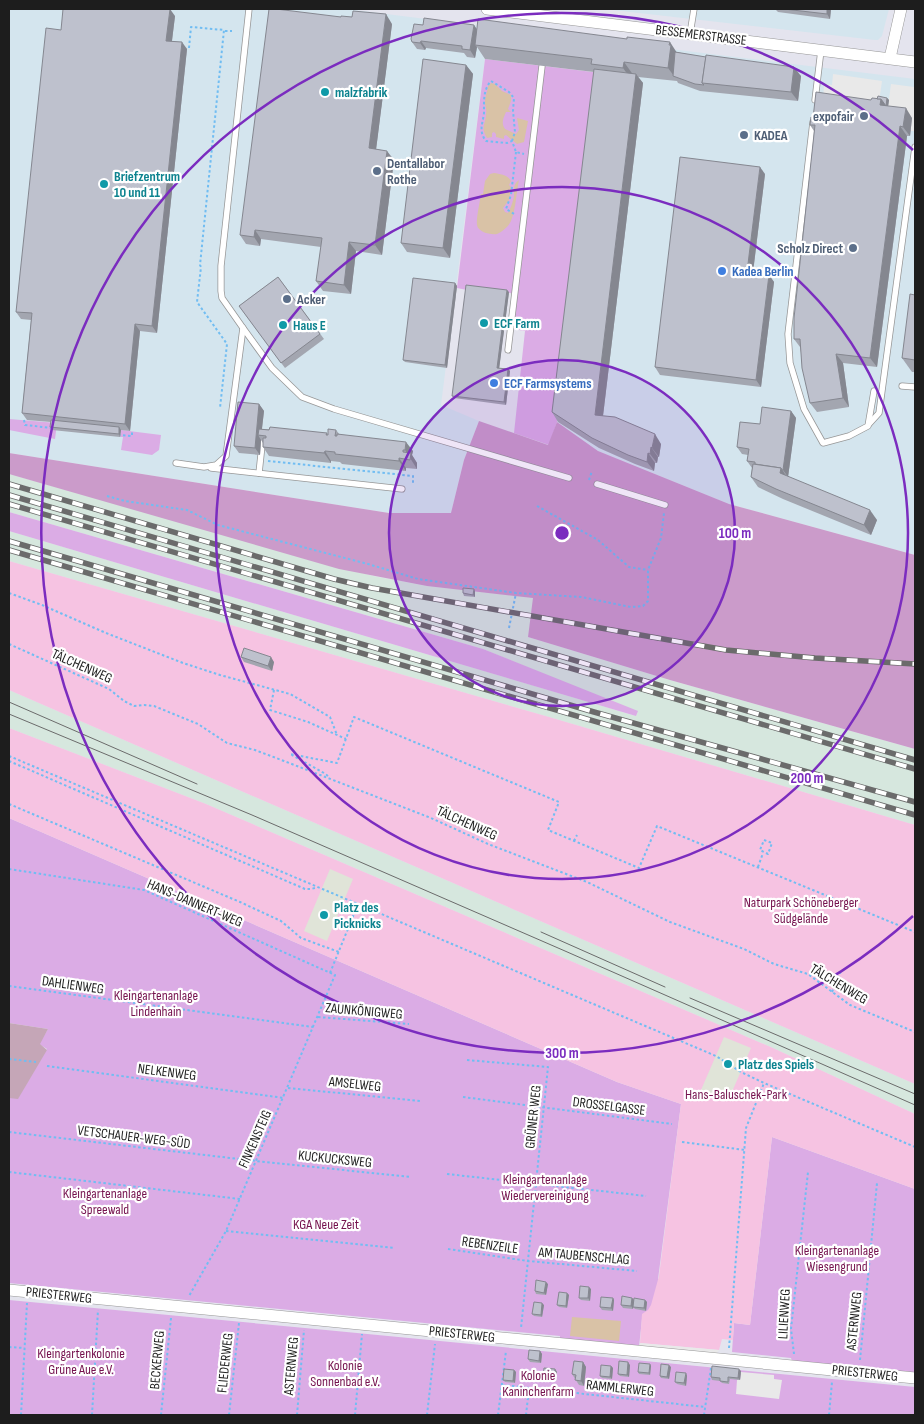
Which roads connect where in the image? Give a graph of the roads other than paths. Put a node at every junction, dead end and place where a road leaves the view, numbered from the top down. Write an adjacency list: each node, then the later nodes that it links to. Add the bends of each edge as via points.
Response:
1 (249, 9): 14 (lane, via 221,266 222,298)
2 (487, 9): 5 (street, BESSEMERSTRASSE, via 547,20)
3 (694, 9): 6 (lane)
4 (901, 9): 8 (street)
5 (581, 14): 6 (street, BESSEMERSTRASSE)
6 (690, 34): 7 (street, BESSEMERSTRASSE)
7 (821, 50): 8 (street, BESSEMERSTRASSE); 11 (lane)
8 (890, 58): 9 (street, BESSEMERSTRASSE)
9 (915, 62)
10 (542, 66): 15 (lane)
11 (814, 106)
12 (813, 116): 19 (lane, via 788,334 790,363 804,409 823,443 849,436)
13 (915, 147): 19 (lane, via 879,413)
14 (243, 328): 22 (lane, via 226,456 216,465); 24 (lane, via 272,368 302,397)
15 (508, 350)
16 (902, 386): 17 (lane)
17 (915, 387)
18 (874, 391): 19 (lane)
19 (868, 426)
20 (264, 431): 23 (lane)
21 (176, 463): 22 (lane)
22 (204, 467): 23 (lane)
23 (259, 473): 26 (lane)
24 (569, 478)
25 (597, 484): 27 (lane)
26 (402, 489)
27 (665, 505)
28 (9, 1290): 29 (street, PRIESTERWEG)
29 (915, 1378)

